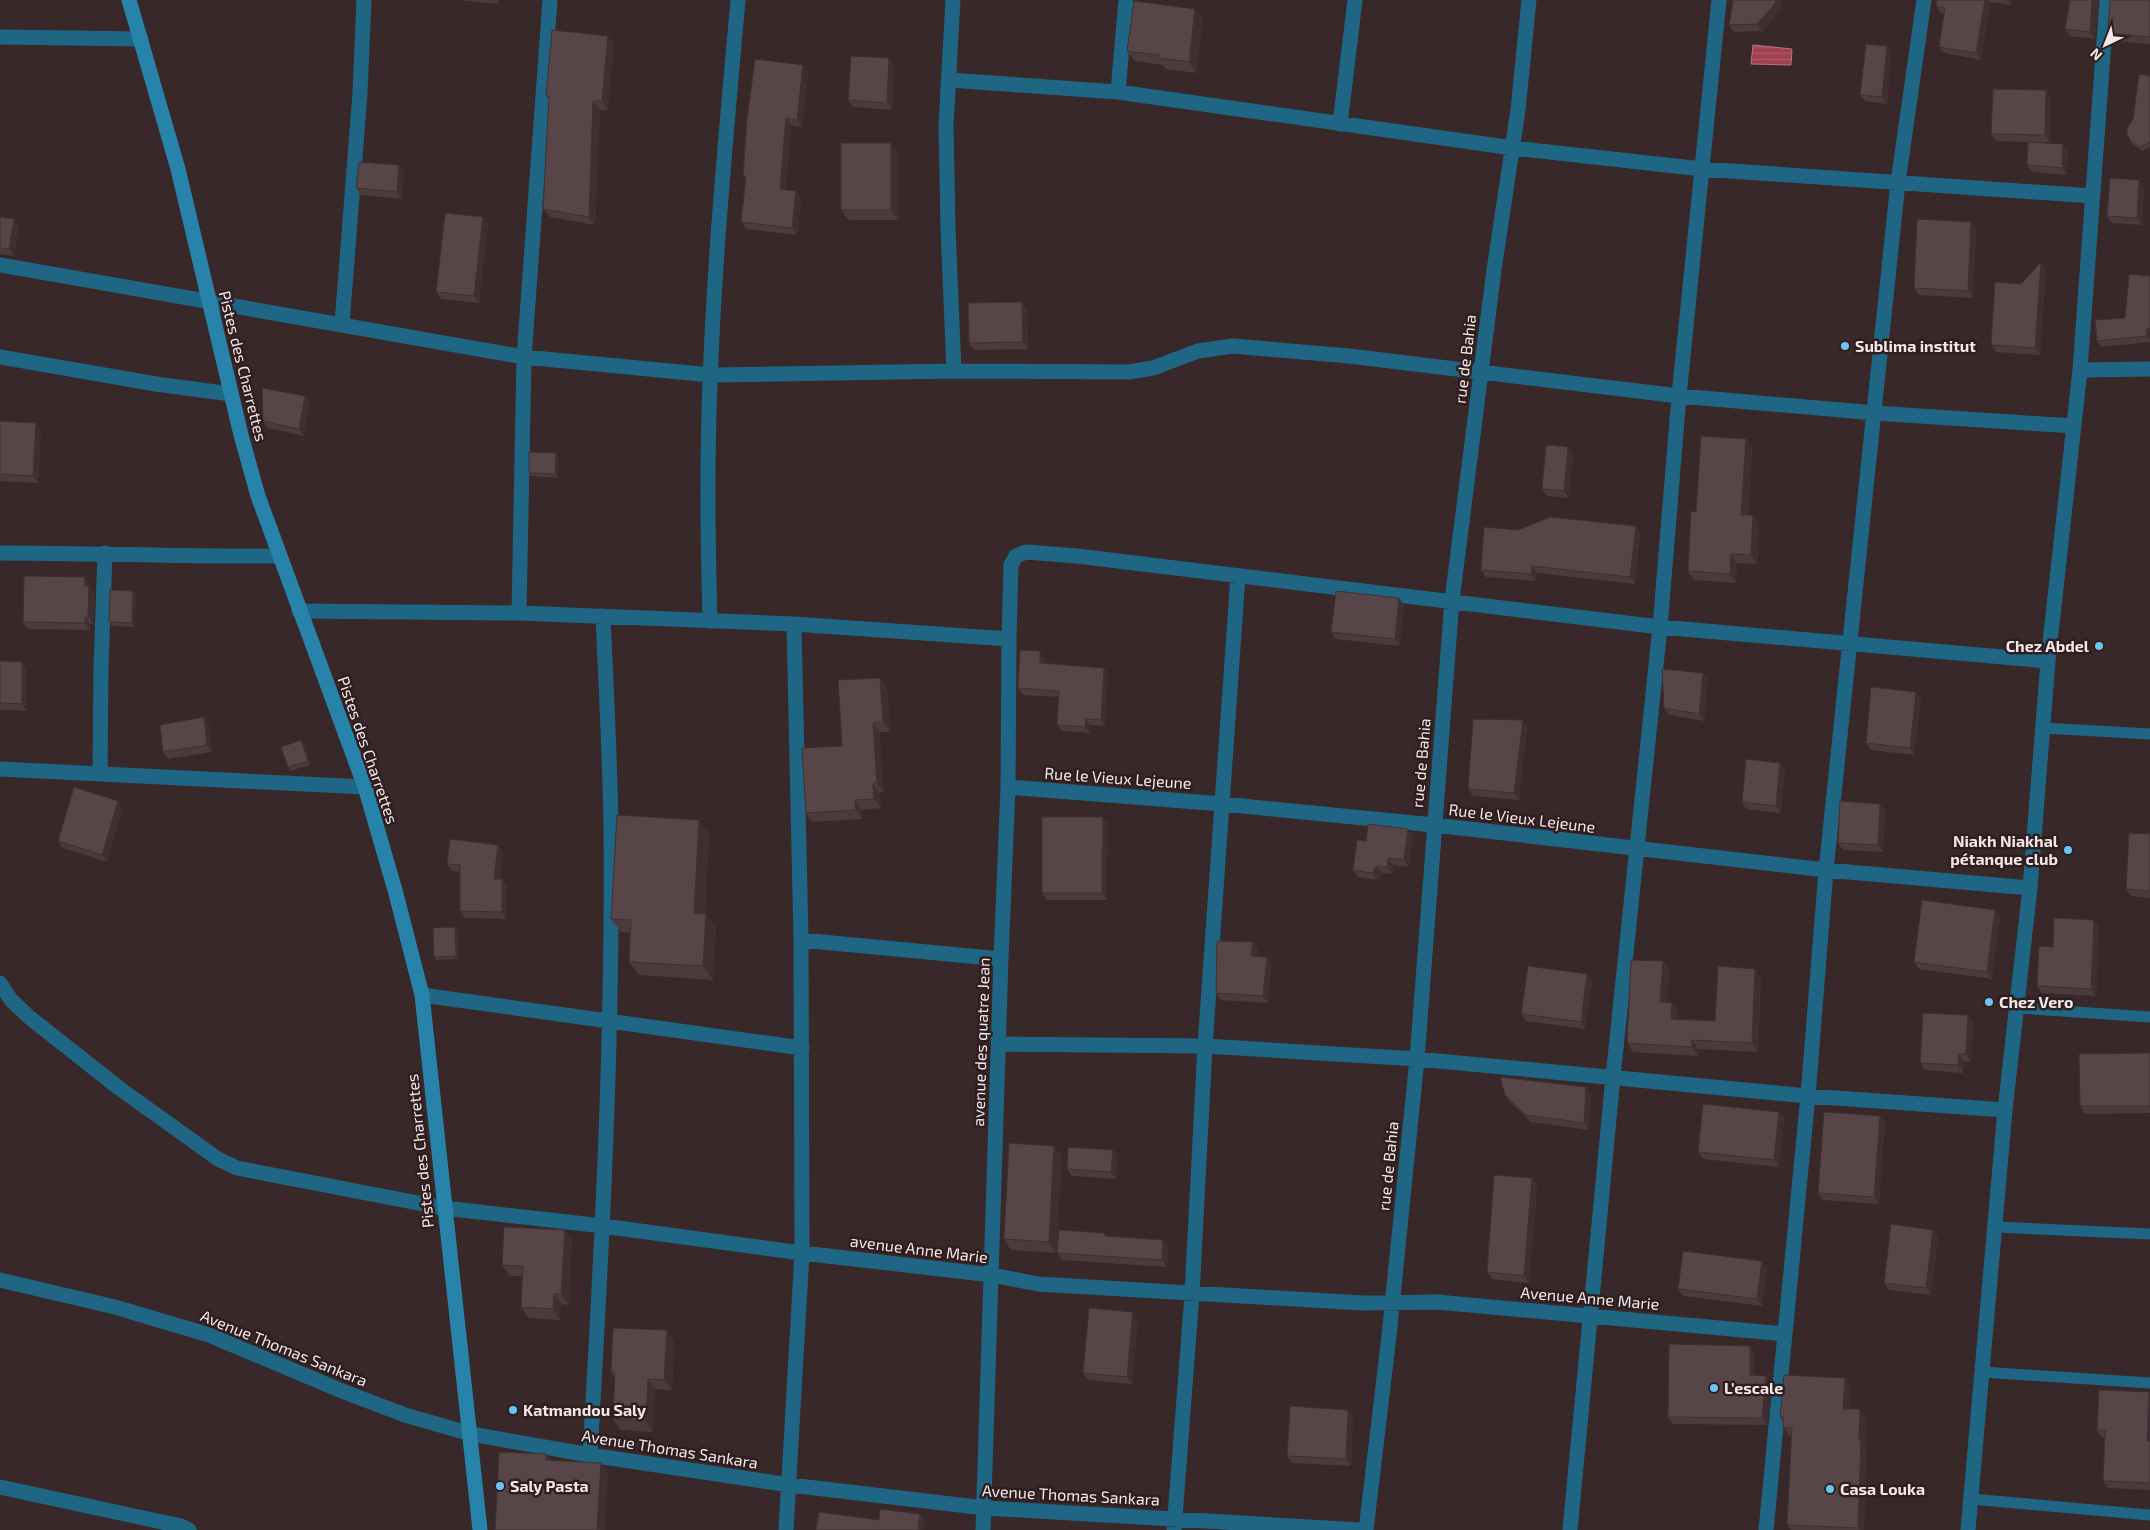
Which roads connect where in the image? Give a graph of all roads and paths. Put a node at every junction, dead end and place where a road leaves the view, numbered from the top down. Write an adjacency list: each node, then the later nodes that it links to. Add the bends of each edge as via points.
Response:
1 (129, 0): 13 (main road, Pistes des Charrettes)
2 (364, 0): 23 (street)
3 (550, 0): 25 (street)
4 (738, 0): 30 (street, via 722,179)
5 (953, 0): 14 (street)
6 (1126, 0): 15 (street)
7 (1355, 0): 16 (street)
8 (1529, 0): 17 (street, rue de Bahia)
9 (1719, 0): 18 (street)
10 (1924, 0): 19 (street)
11 (2107, 0): 20 (street)
12 (0, 37): 13 (street)
13 (140, 39): 22 (main road, Pistes des Charrettes, via 178,170)
14 (950, 80): 15 (street); 28 (street, via 946,174)
15 (1118, 92): 16 (street)
16 (1340, 124): 17 (street)
17 (1513, 148): 18 (street); 29 (street, rue de Bahia)
18 (1702, 169): 19 (street); 32 (street)
19 (1898, 182): 20 (street); 33 (street)
20 (2093, 196): 27 (street)
21 (0, 265): 22 (street)
22 (208, 300): 23 (street); 31 (main road, Pistes des Charrettes)
23 (342, 324): 25 (street)
24 (0, 357): 31 (street)
25 (524, 357): 30 (street); 41 (street)
26 (2150, 369): 27 (street)
27 (2080, 370): 34 (street)
28 (954, 371): 29 (street, via 1129,372 1153,368 1198,352 1233,346 1349,356); 30 (street)
29 (1480, 373): 32 (street); 39 (street, rue de Bahia)
30 (711, 375): 43 (street)
31 (231, 394): 37 (main road, Pistes des Charrettes, via 258,496)
32 (1679, 396): 33 (street); 45 (street)
33 (1875, 413): 34 (street); 47 (street)
34 (2072, 426): 48 (street)
35 (0, 553): 36 (street)
36 (105, 553): 37 (street); 52 (street)
37 (279, 556): 40 (main road, Pistes des Charrettes)
38 (1238, 576): 39 (street); 46 (street, avenue des quatre Jean, via 1026,552 1016,556 1012,565); 55 (street)
39 (1452, 600): 45 (street); 56 (street, rue de Bahia)
40 (299, 611): 41 (street); 53 (main road, Pistes des Charrettes)
41 (519, 614): 42 (street)
42 (603, 616): 43 (street); 66 (street, via 611,826)
43 (710, 621): 44 (street)
44 (794, 624): 46 (street); 60 (street)
45 (1660, 627): 47 (street); 57 (street)
46 (1009, 639): 54 (street, avenue des quatre Jean)
47 (1850, 644): 48 (street); 58 (street)
48 (2048, 661): 49 (street)
49 (2043, 728): 50 (lane); 59 (street)
50 (2150, 734)
51 (0, 769): 52 (street)
52 (100, 774): 53 (street)
53 (365, 787): 63 (main road, Pistes des Charrettes)
54 (1008, 787): 55 (street, Rue le Vieux Lejeune); 61 (street, avenue des quatre Jean)
55 (1222, 804): 56 (street, Rue le Vieux Lejeune); 68 (street)
56 (1434, 825): 57 (street, Rue le Vieux Lejeune); 70 (street, rue de Bahia)
57 (1636, 849): 58 (street, Rue le Vieux Lejeune); 71 (street)
58 (1826, 870): 59 (street, Rue le Vieux Lejeune); 72 (street)
59 (2030, 888): 64 (street)
60 (801, 940): 61 (street); 69 (street)
61 (1001, 959): 67 (street, avenue des quatre Jean)
62 (0, 982): 74 (street, avenue Anne Marie, via 11,1000 29,1017 119,1088 218,1159 250,1171)
63 (422, 996): 66 (street); 74 (main road, Pistes des Charrettes)
64 (2018, 1008): 65 (lane); 73 (street)
65 (2150, 1017)
66 (610, 1022): 69 (street); 75 (street)
67 (1000, 1044): 68 (street); 79 (street, avenue des quatre Jean)
68 (1205, 1046): 70 (street); 81 (street)
69 (802, 1048): 78 (street)
70 (1417, 1058): 71 (street); 82 (street, rue de Bahia)
71 (1613, 1076): 72 (street); 83 (street)
72 (1808, 1096): 73 (street); 84 (street)
73 (2005, 1110): 76 (street)
74 (444, 1208): 75 (street, avenue Anne Marie); 87 (main road, Pistes des Charrettes)
75 (604, 1226): 78 (street, avenue Anne Marie); 88 (street)
76 (1995, 1227): 77 (lane); 85 (street)
77 (2150, 1234)
78 (802, 1253): 79 (street, avenue Anne Marie); 89 (street)
79 (992, 1275): 81 (street, avenue Anne Marie, via 1038,1284); 92 (street, avenue des quatre Jean)
80 (0, 1280): 87 (street, Avenue Thomas Sankara, via 115,1307 209,1335 342,1392)
81 (1192, 1294): 82 (street, avenue Anne Marie); 94 (street)
82 (1391, 1303): 83 (street, Avenue Anne Marie, via 1437,1302); 100 (street, rue de Bahia)
83 (1591, 1316): 84 (street, Avenue Anne Marie); 101 (street)
84 (1785, 1334): 102 (street)
85 (1982, 1372): 86 (lane); 91 (street)
86 (2150, 1383)
87 (471, 1434): 88 (street, Avenue Thomas Sankara); 96 (main road, Pistes des Charrettes)
88 (590, 1455): 89 (street, Avenue Thomas Sankara)
89 (790, 1485): 92 (street, Avenue Thomas Sankara); 97 (street)
90 (0, 1487): 95 (street)
91 (1971, 1499): 93 (lane); 103 (street)
92 (985, 1508): 94 (street, Avenue Thomas Sankara); 98 (street, avenue des quatre Jean)
93 (2150, 1515)
94 (1174, 1524): 99 (street, Avenue Thomas Sankara)
95 (189, 1530)
96 (480, 1530)
97 (786, 1530)
98 (983, 1530)
99 (1360, 1530)
100 (1366, 1530)
101 (1570, 1530)
102 (1766, 1530)
103 (1968, 1530)

